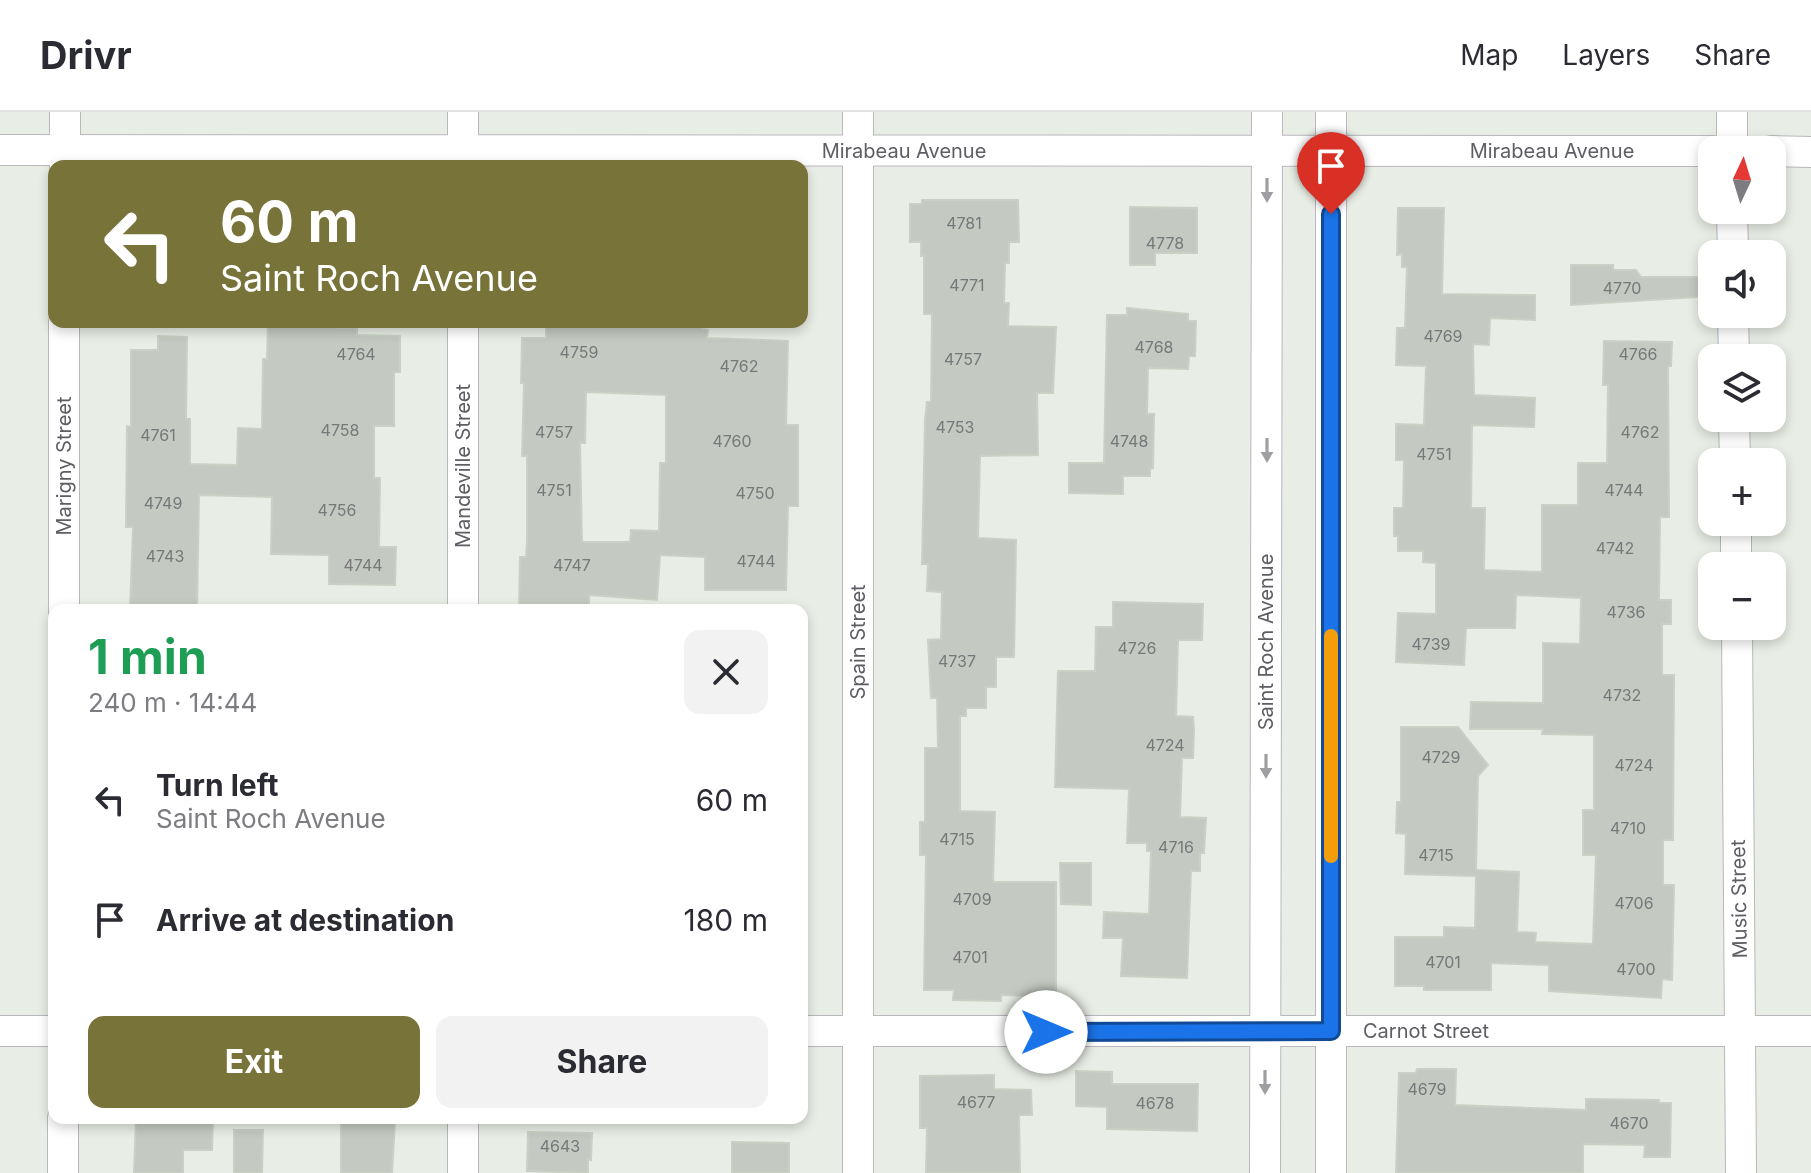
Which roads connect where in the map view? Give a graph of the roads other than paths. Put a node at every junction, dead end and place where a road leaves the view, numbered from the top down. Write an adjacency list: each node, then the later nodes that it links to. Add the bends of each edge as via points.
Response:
1 (65, 112): 15 (street)
2 (463, 112): 16 (street)
3 (858, 112): 9 (street, Spain Street)
4 (1267, 112): 12 (street, Saint Roch Avenue)
5 (1331, 112): 13 (street)
6 (1732, 112): 7 (street)
7 (1732, 136)
8 (0, 150): 15 (street, Mirabeau Avenue)
9 (858, 151): 12 (street, Mirabeau Avenue); 16 (street, Mirabeau Avenue); 25 (street, Spain Street)
10 (1698, 151): 13 (street, Mirabeau Avenue)
11 (1786, 151): 14 (street)
12 (1267, 152): 13 (street, Mirabeau Avenue); 28 (street, Saint Roch Avenue, one-way to 28)
13 (1331, 152): 26 (street)
14 (1811, 152)
15 (65, 158): 16 (street, Mirabeau Avenue)
16 (463, 158)
17 (64, 328): 19 (street, Marigny Street)
18 (463, 328): 20 (street, Mandeville Street)
19 (64, 604)
20 (463, 604)
21 (1737, 640): 29 (street, Music Street)
22 (0, 1031): 23 (street)
23 (48, 1031)
24 (808, 1031): 25 (street, Carnot Street)
25 (858, 1031): 28 (street, Carnot Street); 34 (street, Spain Street)
26 (1331, 1031): 28 (street, Carnot Street); 29 (street, Carnot Street); 36 (street)
27 (1811, 1031): 29 (street, Carnot Street)
28 (1265, 1032): 35 (street, Saint Roch Avenue, one-way to 35)
29 (1741, 1032): 37 (street, Music Street)
30 (63, 1124): 32 (street)
31 (463, 1124): 33 (street)
32 (63, 1173)
33 (463, 1173)
34 (858, 1173)
35 (1265, 1173)
36 (1331, 1173)
37 (1741, 1173)

